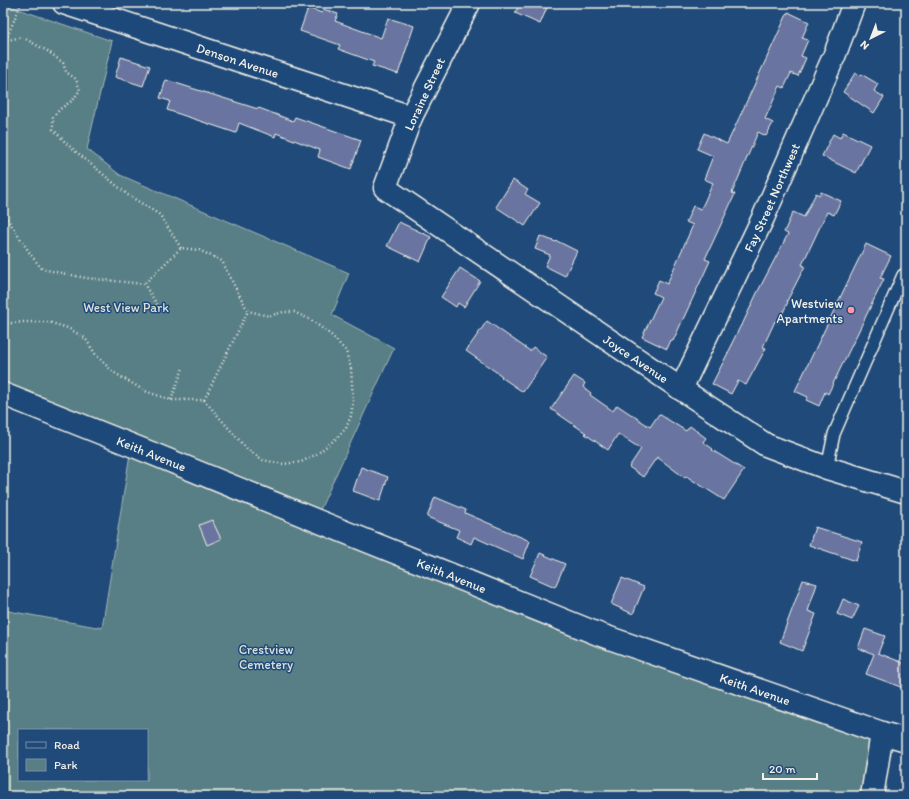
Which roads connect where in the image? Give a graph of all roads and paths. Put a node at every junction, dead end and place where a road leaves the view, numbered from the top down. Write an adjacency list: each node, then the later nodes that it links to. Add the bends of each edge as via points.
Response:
1 (20, 3): 5 (path)
2 (64, 3): 6 (street, Denson Avenue)
3 (469, 3): 6 (street, Loraine Street)
4 (854, 3): 16 (street, Fay Street Northwest, via 836,54 763,218)
5 (4, 41): 9 (path, via 22,37 63,63 66,72 76,79 80,90 73,100 53,117 53,129 68,145 128,195 160,215)
6 (411, 117): 7 (street, Loraine Street)
7 (385, 188): 16 (street, Joyce Avenue)
8 (3, 217): 11 (path, via 8,220 42,268 86,278)
9 (181, 248): 11 (path); 13 (path, via 199,250 222,261)
10 (902, 275): 20 (lane, via 834,434)
11 (144, 284): 12 (path)
12 (160, 309)
13 (248, 311): 19 (path); 19 (path, via 269,316 294,312 311,320 331,335 346,351 351,368 353,401 346,428 317,454 301,462 283,464 263,460 247,449)
14 (3, 324): 18 (path, via 48,322 68,328 85,338 96,355 114,372 145,391)
15 (183, 368): 18 (path)
16 (680, 389): 20 (street, Joyce Avenue, via 766,445)
17 (3, 394): 22 (street, Keith Avenue, via 598,634)
18 (171, 400): 19 (path)
19 (204, 400)
20 (827, 468): 21 (street, Joyce Avenue)
21 (906, 492)
22 (882, 733): 23 (street, Keith Avenue); 24 (street)
23 (906, 740)
24 (872, 796)

